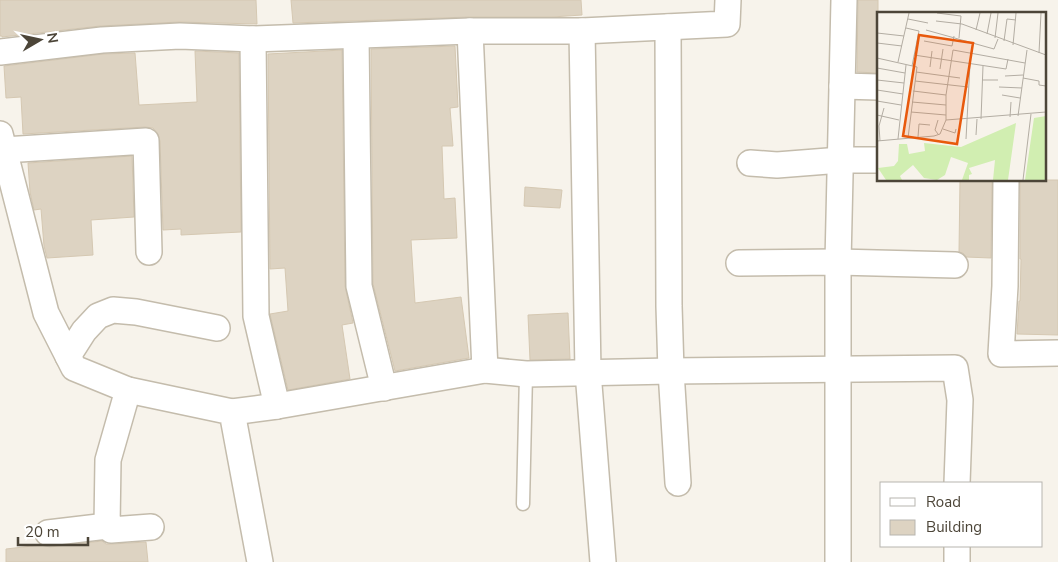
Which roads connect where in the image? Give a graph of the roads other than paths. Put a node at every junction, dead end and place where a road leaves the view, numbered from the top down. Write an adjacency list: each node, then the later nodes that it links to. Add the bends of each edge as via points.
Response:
1 (728, 0): 3 (street, via 727,24)
2 (844, 0): 9 (street)
3 (668, 27): 5 (street); 25 (street)
4 (470, 30): 5 (street); 6 (street); 24 (street)
5 (582, 31): 26 (street)
6 (356, 36): 7 (street); 28 (street, via 359,286)
7 (253, 39): 8 (street, via 180,36 102,40); 30 (street, via 256,316)
8 (0, 52)
9 (842, 86): 10 (street); 12 (street)
10 (877, 87)
11 (2, 142): 16 (street, via 146,141); 22 (street, via 46,313)
12 (841, 160): 13 (street); 14 (street, via 777,165); 17 (street)
13 (877, 160)
14 (750, 162)
15 (1006, 181): 21 (street, via 1001,354)
16 (149, 252)
17 (838, 262): 18 (street); 19 (street); 23 (street)
18 (739, 263)
19 (955, 265)
20 (217, 328): 22 (street, via 113,310 98,316 84,330)
21 (1058, 353)
22 (68, 356): 29 (street, via 74,368)
23 (838, 368): 25 (street); 32 (street, via 955,368 960,400); 41 (street)
24 (485, 370): 27 (street); 28 (street)
25 (671, 370): 26 (street); 33 (street)
26 (588, 372): 27 (street); 40 (street)
27 (526, 374): 34 (lane)
28 (384, 388): 30 (street)
29 (128, 390): 31 (street); 35 (street, via 108,460)
30 (277, 406): 31 (street)
31 (232, 412): 39 (street)
32 (957, 482)
33 (678, 483)
34 (523, 504)
35 (106, 526): 36 (street, via 111,530); 37 (street)
36 (151, 528)
37 (48, 533)
38 (957, 547): 42 (street)
39 (260, 562)
40 (603, 562)
41 (838, 562)
42 (957, 562)

